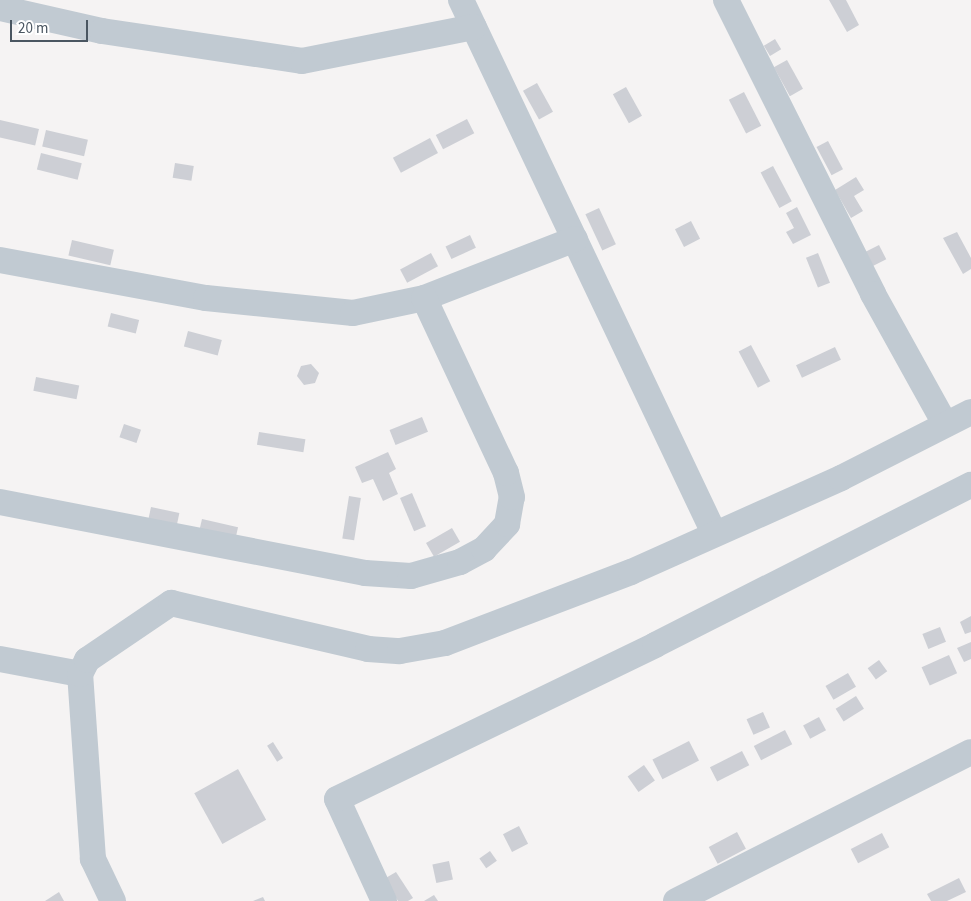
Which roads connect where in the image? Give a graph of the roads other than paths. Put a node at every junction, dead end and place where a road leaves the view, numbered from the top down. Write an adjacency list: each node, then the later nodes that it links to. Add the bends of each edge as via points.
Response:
1 (461, 0): 4 (street)
2 (726, 0): 9 (street, via 873,294)
3 (0, 8): 4 (street, via 102,31 302,61)
4 (474, 27): 5 (street)
5 (575, 238): 7 (street); 12 (street)
6 (0, 260): 7 (street, via 206,298 327,313 353,313)
7 (424, 298): 11 (street, via 506,472 512,497 507,524 484,549 460,562 411,576 365,573)
8 (971, 412): 9 (street)
9 (945, 424): 12 (street, via 841,478)
10 (971, 485): 17 (street, via 337,799)
11 (0, 502)
12 (714, 533): 14 (street, via 631,572 422,648 368,649 171,604 87,660)
13 (0, 659): 14 (street)
14 (80, 674): 16 (street, via 93,859)
15 (971, 752): 18 (street)
16 (113, 901)
17 (384, 901)
18 (676, 901)

